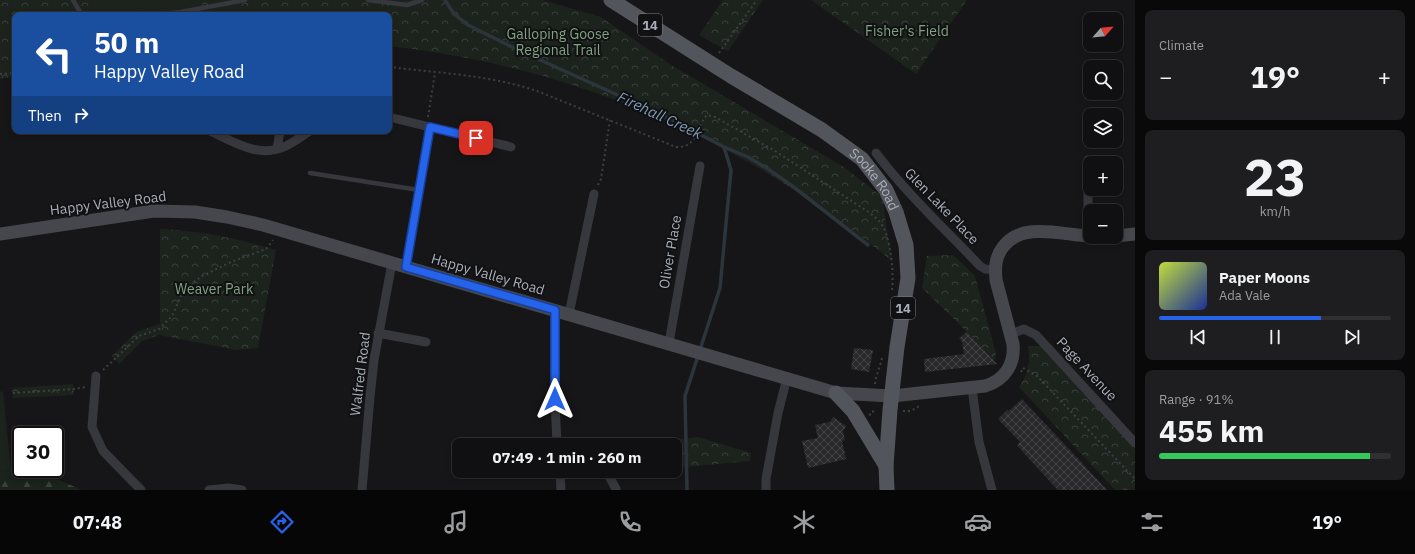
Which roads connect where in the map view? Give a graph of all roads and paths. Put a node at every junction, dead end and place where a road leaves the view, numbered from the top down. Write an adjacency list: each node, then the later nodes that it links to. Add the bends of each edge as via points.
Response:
1 (74, 0): 7 (lane)
2 (245, 0): 8 (lane)
3 (368, 0): 4 (lane, via 407,5)
4 (422, 0)
5 (611, 0): 9 (main road, Sooke Road / 14)
6 (757, 0): 9 (path)
7 (80, 12)
8 (181, 12)
9 (711, 63): 51 (main road, Sooke Road / 14, via 822,130 862,159 886,190 906,245 908,278)
10 (392, 68): 12 (path)
11 (12, 72): 13 (path)
12 (435, 73): 15 (path, via 519,85); 16 (path)
13 (0, 74)
14 (392, 118): 16 (street)
15 (610, 120): 26 (path, via 601,179); 35 (path, via 676,147 684,147 695,138 707,115 775,151 878,220 885,231 890,252)
16 (429, 126): 20 (street); 25 (street)
17 (216, 134): 21 (street, via 254,150)
18 (280, 134): 21 (street)
19 (305, 134): 21 (street)
20 (510, 147)
21 (277, 149)
22 (876, 153): 34 (street, Glen Lake Place, via 914,199 980,266)
23 (700, 166): 41 (street, Oliver Place)
24 (310, 173): 25 (lane)
25 (420, 190): 33 (street)
26 (594, 194): 37 (street)
27 (279, 230): 28 (main road, Happy Valley Road, via 195,212 154,211); 32 (main road, Happy Valley Road); 44 (path, via 266,249 231,262 192,283 181,296 172,316 160,330 139,336)
28 (0, 234)
29 (1135, 234): 31 (main road)
30 (1083, 235): 34 (main road, via 1040,231 1022,233 1004,245 996,261)
31 (1123, 235)
32 (392, 263): 33 (main road, Happy Valley Road); 38 (street, Walfred Road)
33 (406, 267): 36 (main road, Happy Valley Road)
34 (995, 270): 39 (main road, Happy Valley Road)
35 (892, 292)
36 (555, 310): 37 (main road, Happy Valley Road); 56 (street)
37 (569, 314): 41 (main road, Happy Valley Road)
38 (378, 333): 40 (street); 65 (street, Walfred Road)
39 (1011, 334): 48 (main road, Happy Valley Road, via 1014,353 1006,374 991,385); 57 (street, Page Avenue, via 1024,329 1036,335)
40 (426, 342)
41 (669, 343): 46 (main road, Happy Valley Road)
42 (882, 353): 45 (path)
43 (1023, 368): 61 (path, via 1037,376)
44 (96, 376): 47 (street)
45 (876, 377)
46 (787, 378): 50 (main road, Happy Valley Road); 68 (street, via 778,413)
47 (95, 386): 49 (path); 62 (street, via 92,427 103,451)
48 (972, 388): 51 (main road, Happy Valley Road); 70 (street, via 979,442)
49 (13, 393)
50 (836, 393): 51 (main road, Happy Valley Road); 58 (main road, via 853,411)
51 (892, 396): 58 (main road, Sooke Road / 14)
52 (927, 404): 55 (path)
53 (873, 406): 54 (path, via 873,410)
54 (876, 410)
55 (908, 411)
56 (557, 438)
57 (1135, 443)
58 (886, 466): 69 (main road, Sooke Road / 14)
59 (560, 478): 66 (street)
60 (610, 478): 67 (street)
61 (1135, 479)
62 (141, 490)
63 (209, 490): 64 (street)
64 (242, 490)
65 (362, 490)
66 (561, 490)
67 (616, 490)
68 (766, 490)
69 (887, 490)
70 (992, 490)

